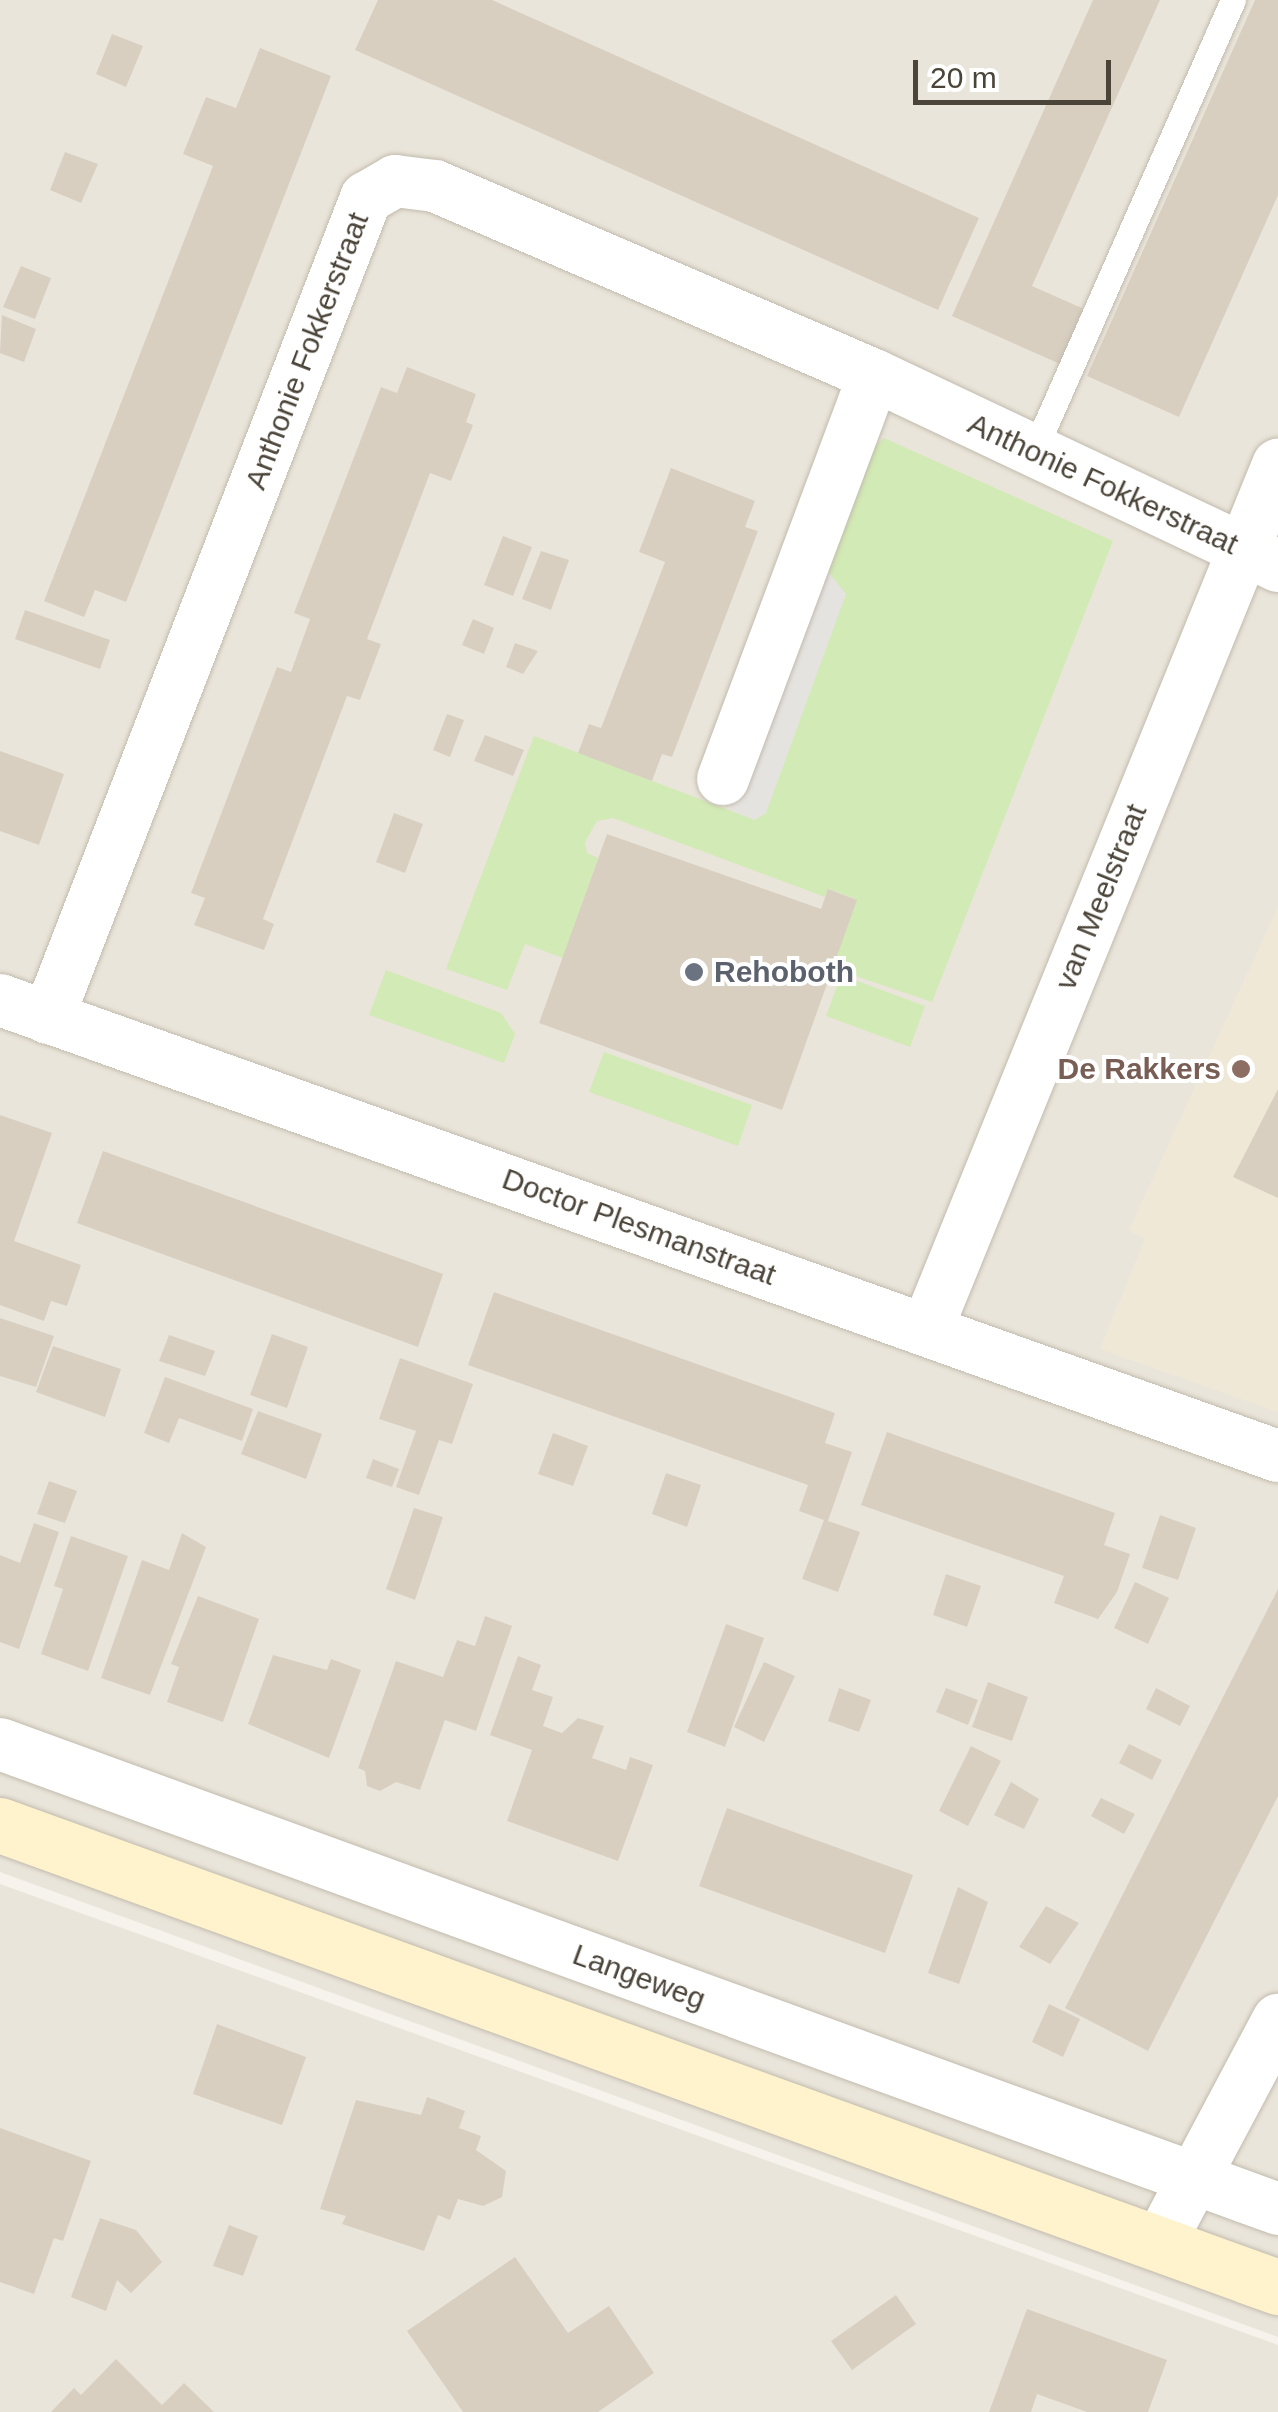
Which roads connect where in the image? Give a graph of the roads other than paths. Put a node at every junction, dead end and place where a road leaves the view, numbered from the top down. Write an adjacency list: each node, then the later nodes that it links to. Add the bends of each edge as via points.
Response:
1 (1233, 0): 3 (lane)
2 (874, 376): 3 (street, Anthonie Fokkerstraat); 6 (street); 8 (street, Anthonie Fokkerstraat, via 435,186 395,181 366,198)
3 (1034, 452): 5 (street, Anthonie Fokkerstraat)
4 (1278, 466): 5 (street, van Meelstraat)
5 (1260, 558): 9 (street, van Meelstraat)
6 (724, 778)
7 (0, 1000): 8 (street, Doctor Plesmanstraat)
8 (48, 1018): 9 (street, Doctor Plesmanstraat)
9 (927, 1329): 10 (street, Doctor Plesmanstraat)
10 (1278, 1456)
11 (0, 1744): 14 (street, Langeweg)
12 (0, 1825): 16 (main road)
13 (1278, 2020): 14 (street)
14 (1196, 2180): 15 (street, Langeweg); 16 (street)
15 (1278, 2210)
16 (1159, 2244): 17 (main road)
17 (1278, 2287)

